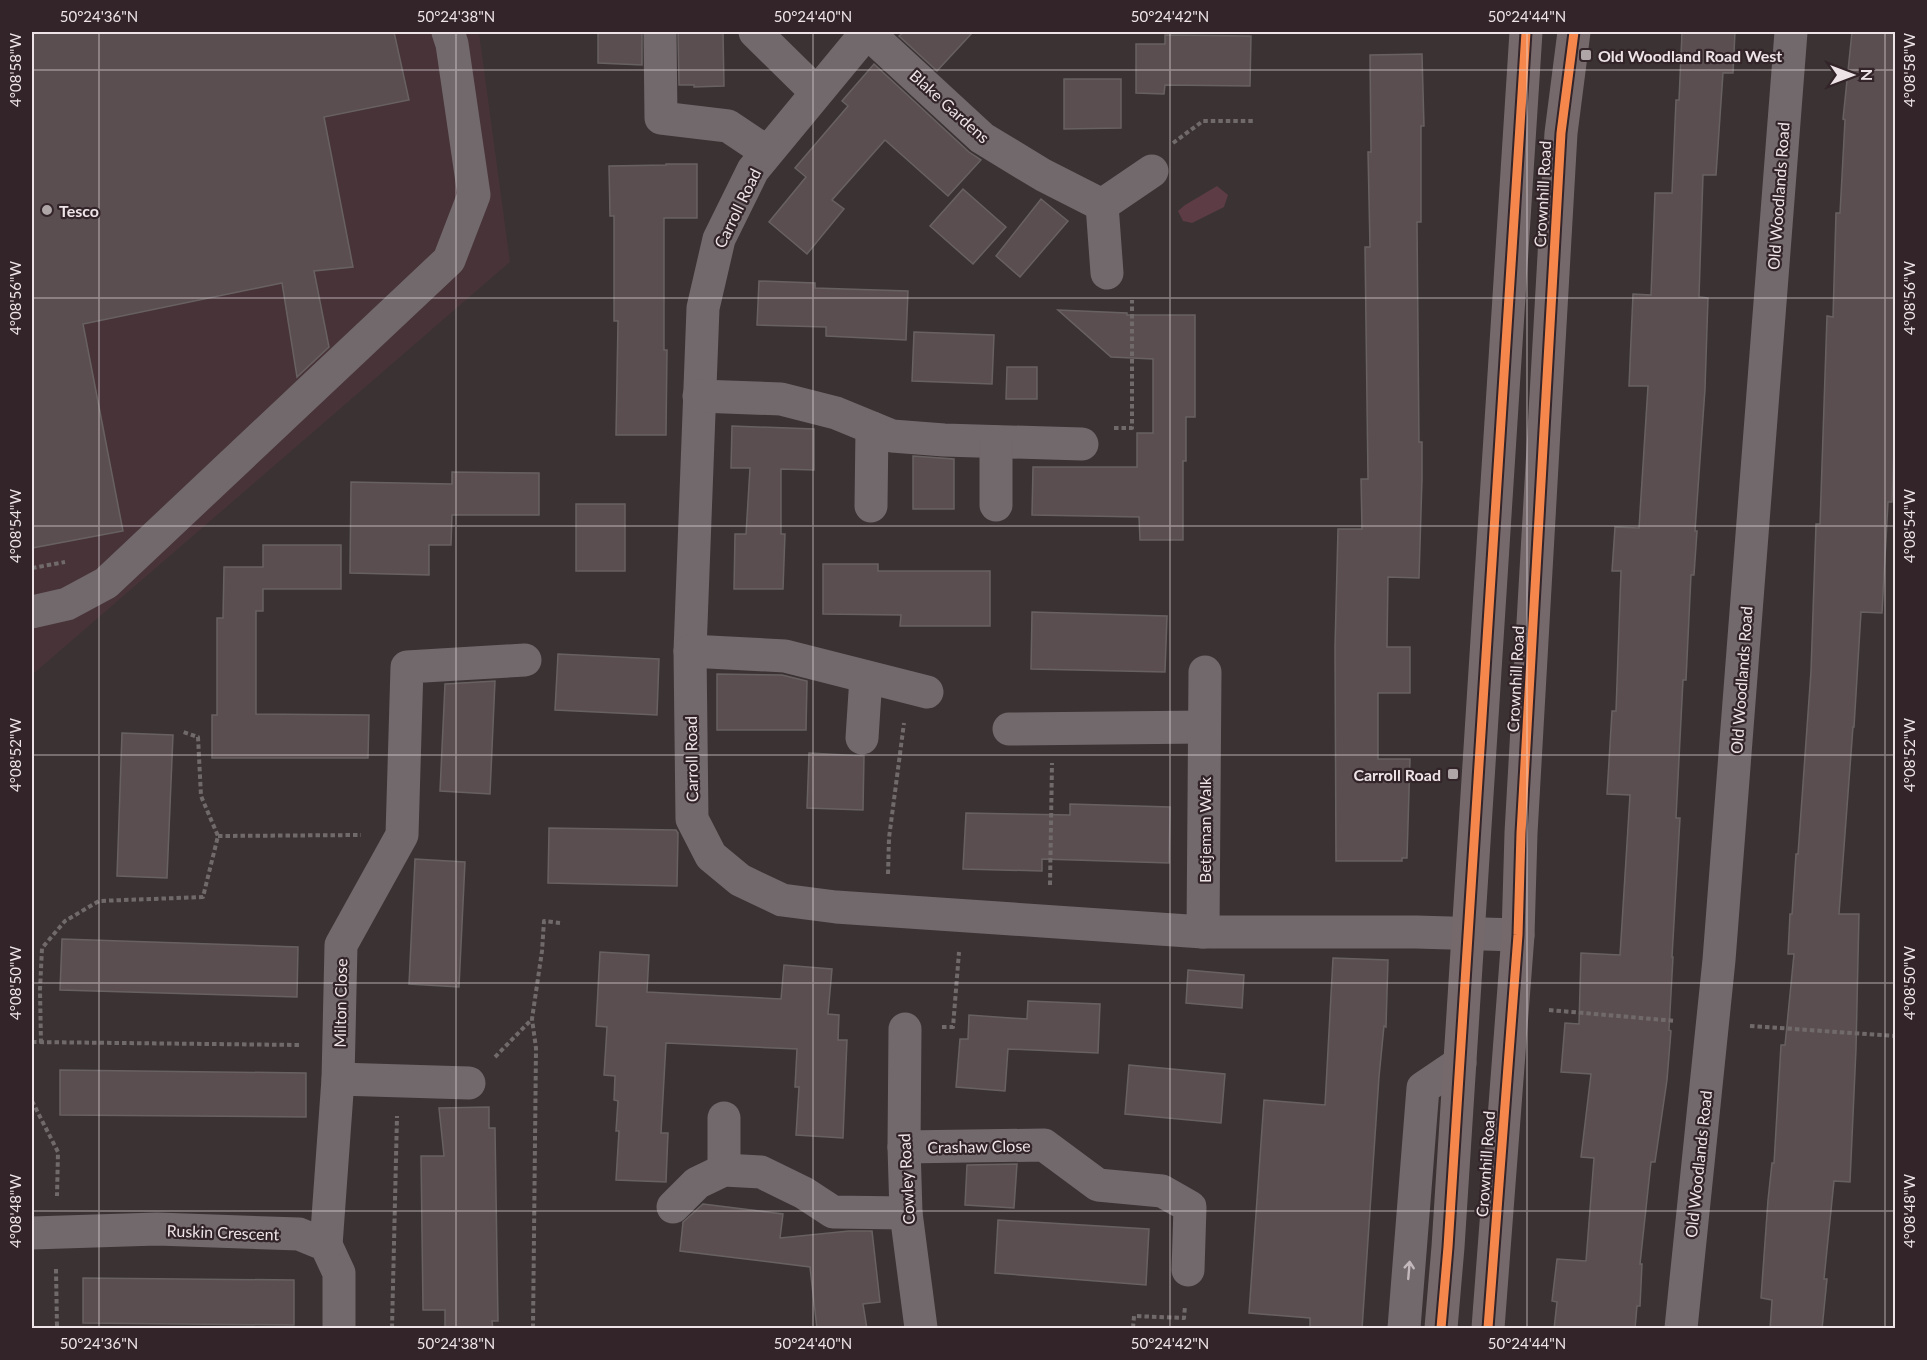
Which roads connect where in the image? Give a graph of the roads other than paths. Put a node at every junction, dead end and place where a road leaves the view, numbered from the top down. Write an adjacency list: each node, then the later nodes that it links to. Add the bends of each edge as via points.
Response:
1 (448, 32): 19 (street, via 474,195 449,260 106,583 67,604)
2 (755, 32): 8 (street)
3 (867, 32): 8 (street, Carroll Road); 11 (street, Blake Gardens, via 982,138)
4 (1526, 32): 29 (main road, Crownhill Road)
5 (1574, 32): 30 (main road, Crownhill Road, via 1560,145 1521,821)
6 (1791, 32): 48 (street, Old Woodlands Road, via 1712,1024)
7 (660, 34): 9 (street, via 661,118 728,126)
8 (816, 92): 9 (street, Carroll Road)
9 (767, 152): 13 (street, Carroll Road, via 753,170 718,239 703,308)
10 (1152, 171): 11 (street)
11 (1102, 205): 12 (street)
12 (1107, 273)
13 (699, 396): 14 (street, via 781,399 836,413); 20 (street, Carroll Road)
14 (872, 428): 15 (street, via 892,436); 18 (street)
15 (996, 442): 16 (street); 17 (street)
16 (1082, 444)
17 (996, 505)
18 (871, 506)
19 (32, 612)
20 (690, 651): 23 (street, via 785,656); 28 (street, Carroll Road, via 692,819 711,856 740,880 782,900 836,907)
21 (525, 660): 33 (street, Milton Close, via 407,667 402,835 341,945)
22 (1204, 672): 25 (street, Betjeman Walk)
23 (866, 676): 24 (street); 27 (street)
24 (920, 690)
25 (1204, 728): 26 (street); 28 (street, Betjeman Walk)
26 (1009, 729)
27 (862, 738)
28 (1203, 932): 29 (street, Carroll Road)
29 (1468, 934): 30 (street, Carroll Road); 32 (main road, Crownhill Road)
30 (1518, 935): 47 (main road, Crownhill Road)
31 (905, 1029): 36 (street, Cowley Road)
32 (1460, 1063): 45 (street, one-way to 32, via 1423,1088); 46 (main road, Crownhill Road)
33 (338, 1079): 34 (street); 41 (street, Milton Close)
34 (469, 1083)
35 (724, 1118): 37 (street)
36 (904, 1147): 39 (street, Cowley Road); 42 (street, Crashaw Close, via 1044,1145 1098,1185 1162,1191 1190,1207)
37 (724, 1170): 38 (street, via 697,1183); 39 (street, via 761,1172 833,1212)
38 (673, 1207)
39 (906, 1213): 44 (street, Cowley Road)
40 (44, 1233): 41 (street, Ruskin Crescent, via 157,1229 299,1234)
41 (326, 1245): 43 (street, via 339,1273)
42 (1188, 1270)
43 (339, 1329)
44 (921, 1329)
45 (1404, 1329)
46 (1441, 1329)
47 (1488, 1329)
48 (1681, 1329)

